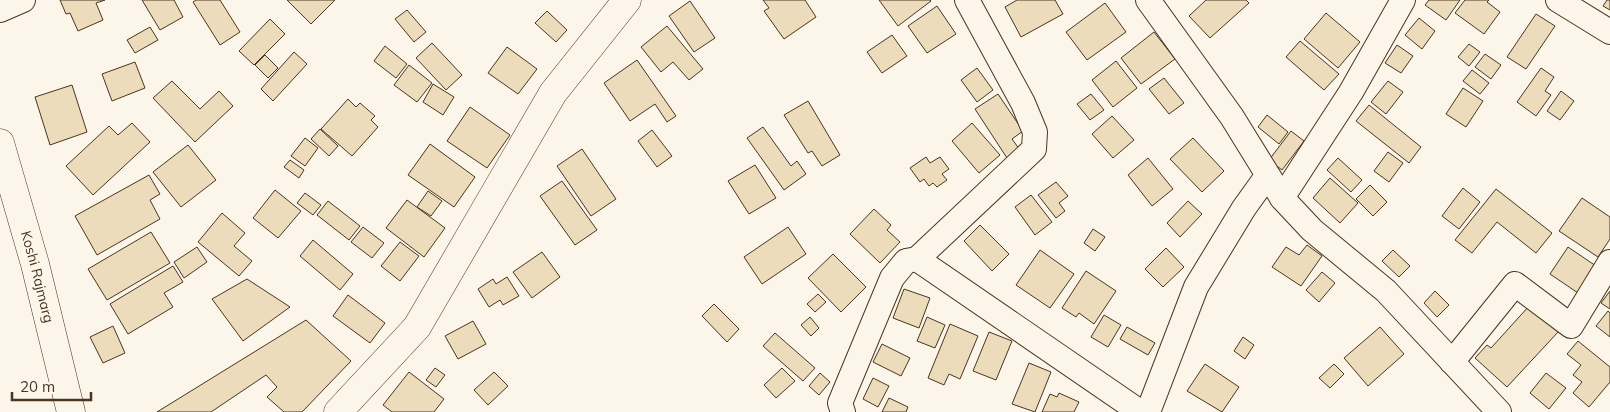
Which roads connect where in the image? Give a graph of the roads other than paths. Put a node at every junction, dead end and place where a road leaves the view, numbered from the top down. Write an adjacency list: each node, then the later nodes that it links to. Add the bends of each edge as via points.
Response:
1 (23, 0): 7 (street)
2 (627, 0): 16 (street, via 553,93 417,327)
3 (967, 0): 12 (street, via 1023,103 1036,132 1034,149)
4 (1148, 0): 10 (street, via 1232,117)
5 (1403, 0): 11 (street, via 1351,92)
6 (1558, 0): 8 (street)
7 (0, 10)
8 (1610, 32)
9 (0, 142): 15 (street, Koshi Rajmarg, via 35,264)
10 (1267, 176): 11 (street); 19 (street, via 1196,288)
11 (1282, 198): 14 (street, via 1312,230 1386,291)
12 (917, 259): 17 (street, via 906,261 892,278 840,403); 18 (street)
13 (1610, 262): 14 (street, via 1572,326 1515,284)
14 (1452, 362): 20 (street)
15 (71, 412)
16 (338, 412)
17 (843, 412)
18 (1140, 412)
19 (1148, 412)
20 (1499, 412)

